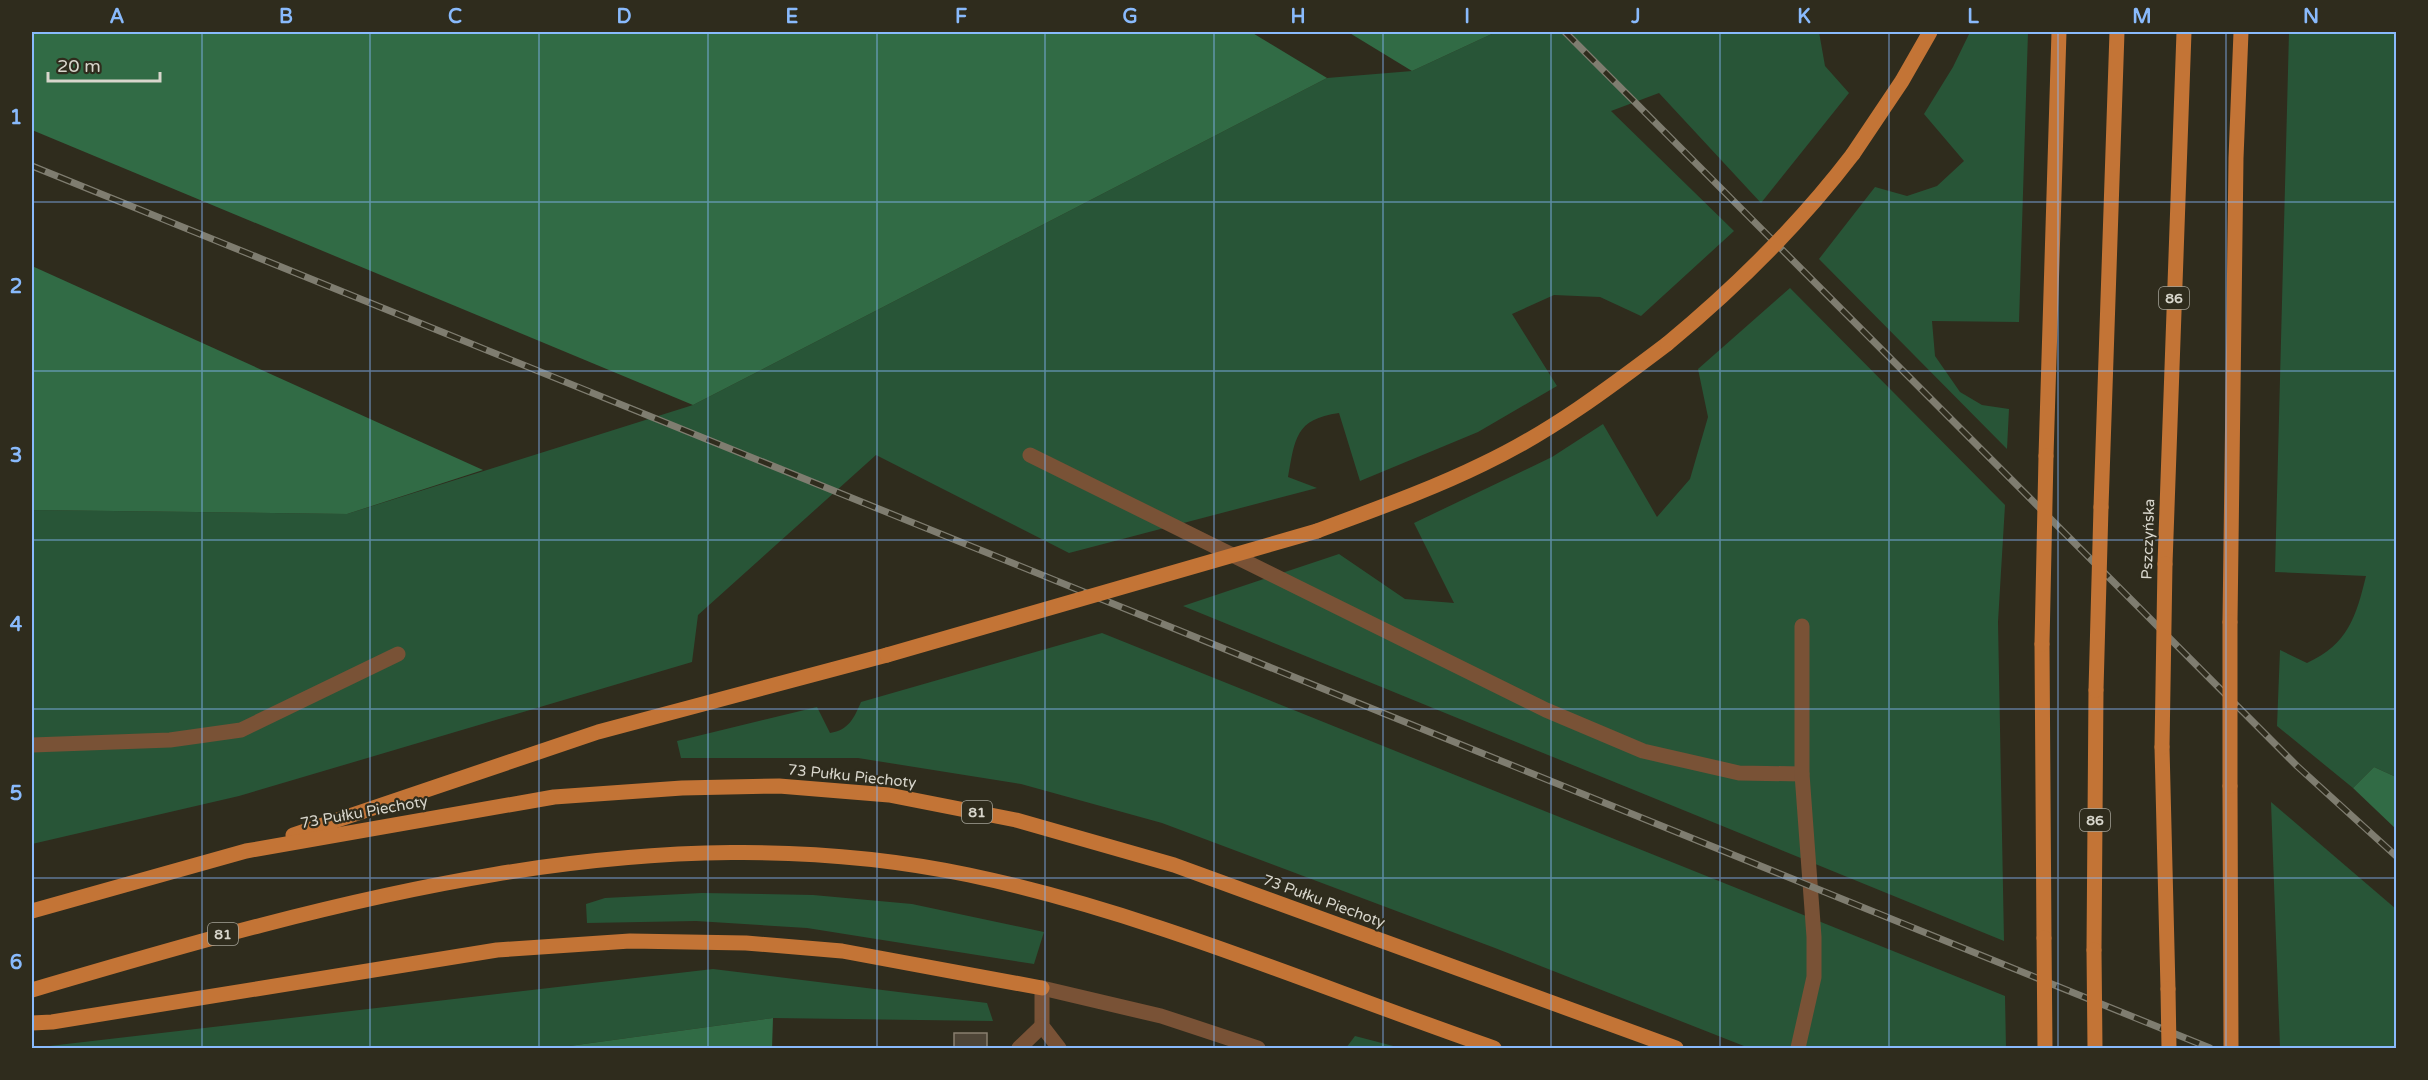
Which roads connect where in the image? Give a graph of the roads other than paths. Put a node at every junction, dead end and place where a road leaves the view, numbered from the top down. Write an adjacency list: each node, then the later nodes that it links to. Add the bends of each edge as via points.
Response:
1 (1930, 32): 11 (main road, bridge, via 1853,154 1754,269 1614,384 1545,430 1483,464 1317,531 887,655 598,732)
2 (2059, 32): 25 (main road, bridge, via 2042,644)
3 (2117, 32): 26 (main road, 86, bridge, via 2096,690)
4 (2184, 32): 27 (main road, Pszczyńska / 86, bridge, via 2164,564 2162,747)
5 (2241, 32): 28 (main road, bridge, via 2230,622)
6 (1030, 454): 10 (street, via 1546,710 1643,752 1738,773)
7 (1802, 626): 10 (street)
8 (398, 654): 9 (street, via 241,730 170,740)
9 (32, 745)
10 (1802, 774): 24 (street, via 1814,977)
11 (246, 851): 12 (main road, 73 Pułku Piechoty / 81); 23 (main road, 73 Pułku Piechoty / 81, via 554,797 779,786 889,795 1016,820 1174,865)
12 (32, 911)
13 (1042, 988): 15 (main road, via 842,951 746,943 630,941 497,950); 16 (street); 20 (street, via 1161,1016)
14 (32, 990): 17 (main road, 81, via 246,927 417,888 571,863 697,852 800,853 878,859 970,875 1097,909 1227,950)
15 (32, 1023)
16 (1042, 1026): 18 (street); 19 (street)
17 (1448, 1032): 21 (main road); 22 (main road)
18 (1019, 1048)
19 (1059, 1048)
20 (1258, 1048)
21 (1472, 1048)
22 (1494, 1048)
23 (1676, 1048)
24 (1798, 1048)
25 (2045, 1048)
26 (2095, 1048)
27 (2169, 1048)
28 (2231, 1048)

